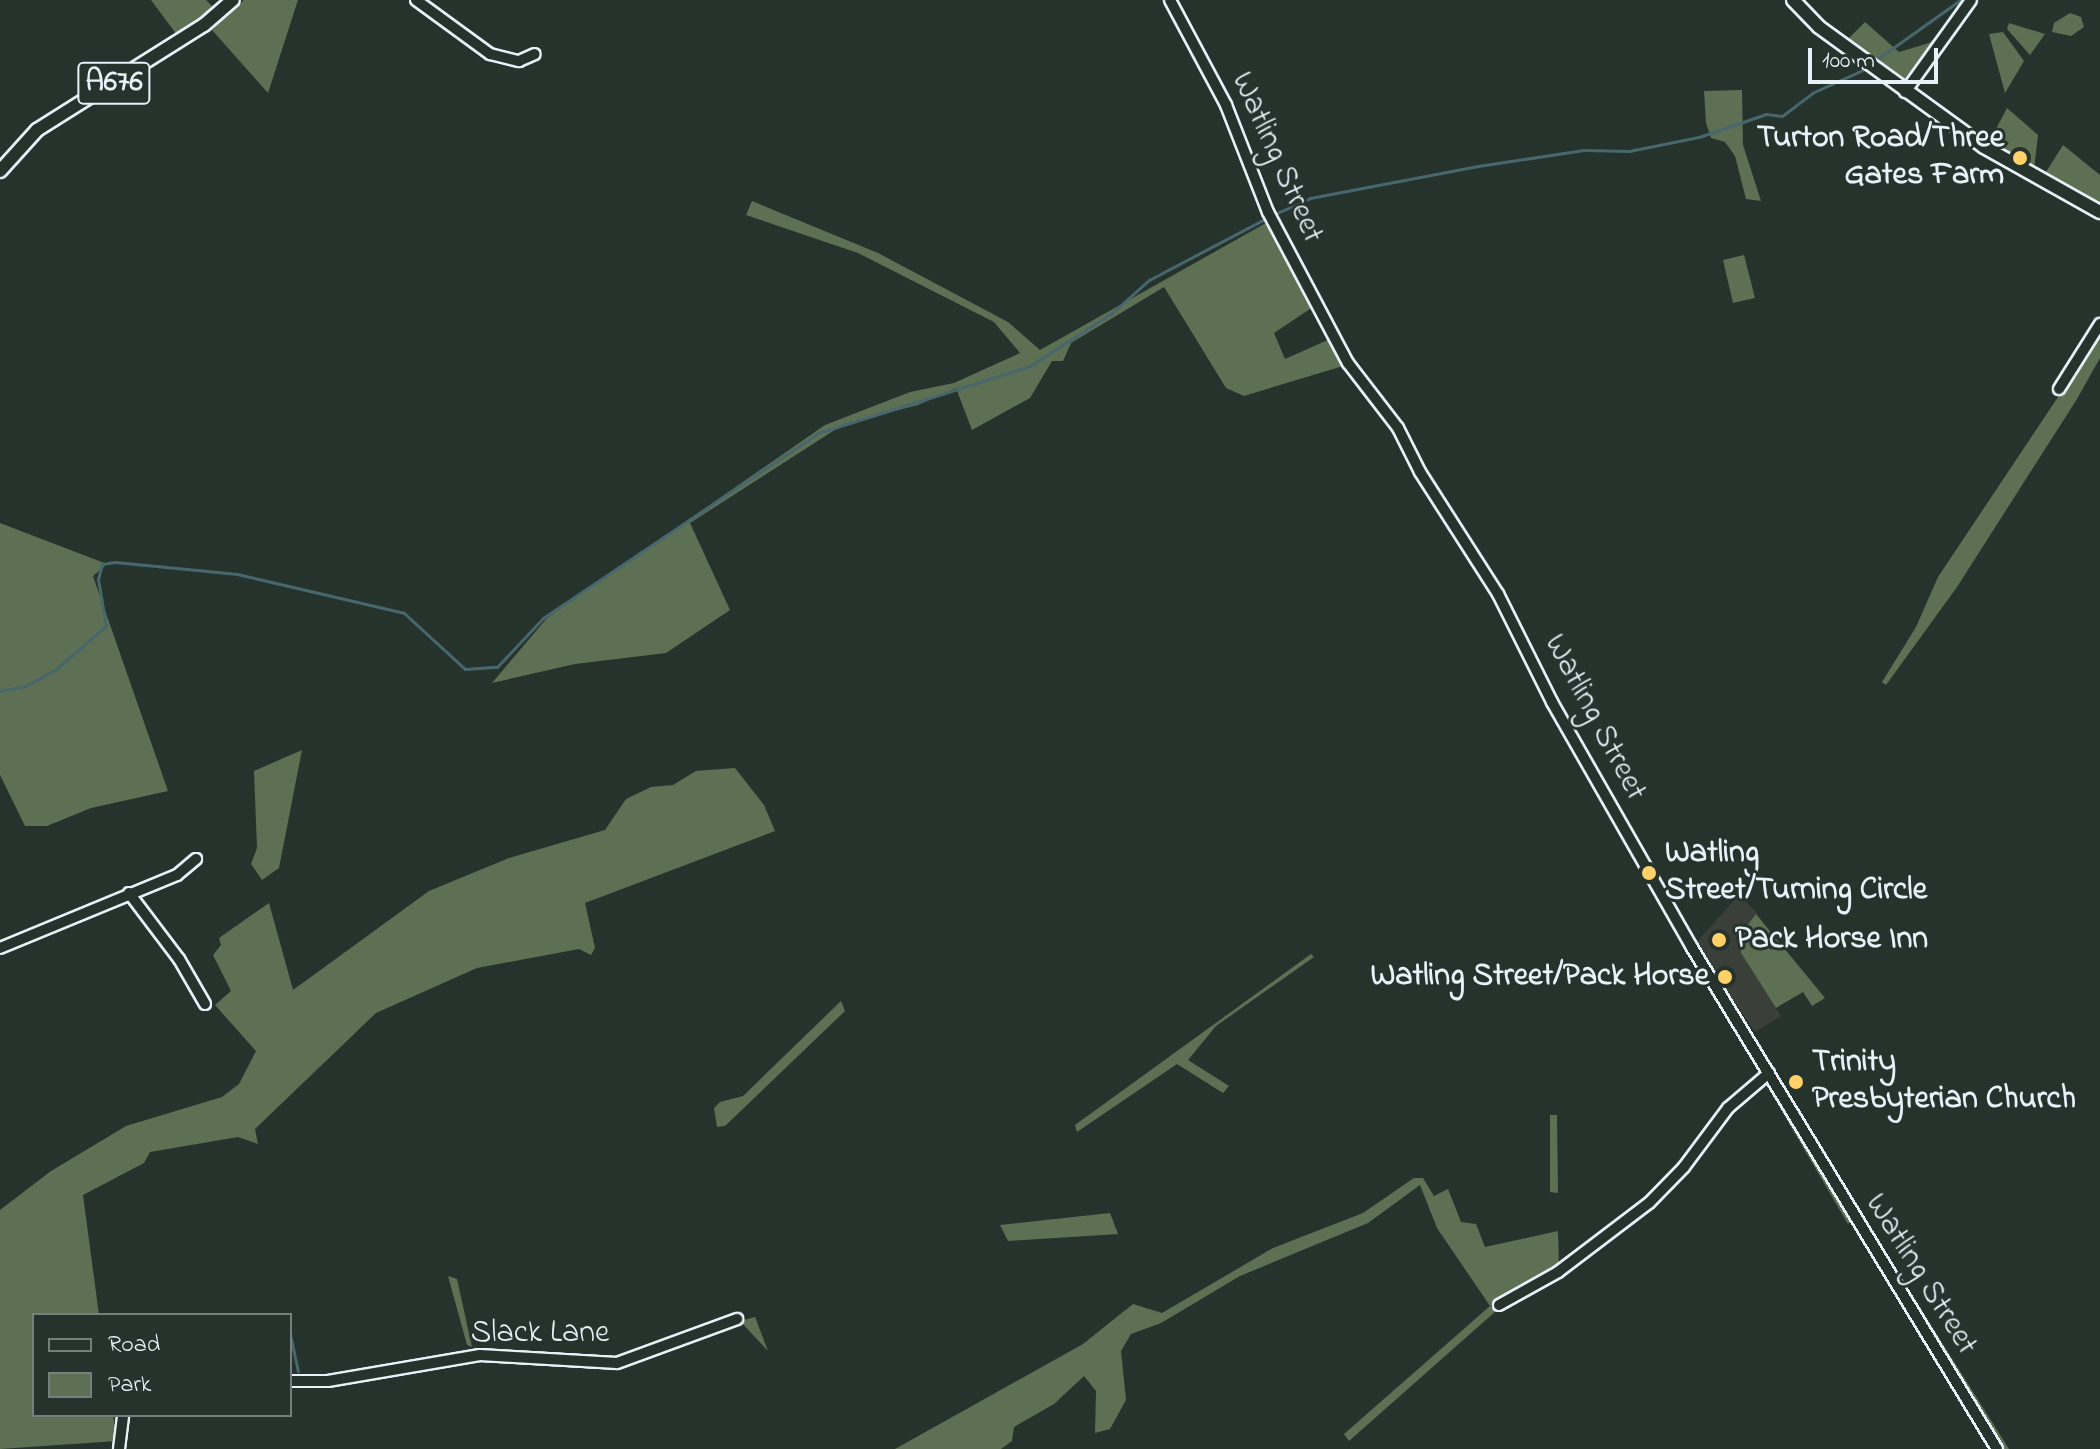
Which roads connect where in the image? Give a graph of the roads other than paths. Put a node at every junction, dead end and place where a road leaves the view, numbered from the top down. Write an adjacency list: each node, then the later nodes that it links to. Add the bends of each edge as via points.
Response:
1 (233, 0): 8 (main road, A676, via 204,25 37,130)
2 (416, 0): 6 (street, via 490,54 519,61)
3 (1170, 0): 16 (street, Watling Street, via 1226,105 1277,232 1348,363 1398,428 1498,594 1575,744)
4 (1793, 0): 7 (main road, via 1819,27)
5 (1971, 0): 7 (street)
6 (535, 54)
7 (1905, 92): 9 (main road, via 1984,147)
8 (0, 171)
9 (2100, 212)
10 (2100, 324): 11 (street)
11 (2059, 389)
12 (196, 859): 13 (street, via 177,875)
13 (129, 893): 14 (street); 15 (street)
14 (0, 948)
15 (205, 1004)
16 (1769, 1073): 17 (street, via 1728,1108 1649,1203 1558,1272); 22 (street, Watling Street)
17 (1499, 1305)
18 (737, 1319): 19 (street, Slack Lane, via 617,1363 480,1355 328,1381)
19 (292, 1381)
20 (123, 1417): 21 (street)
21 (119, 1449)
22 (1997, 1449)

